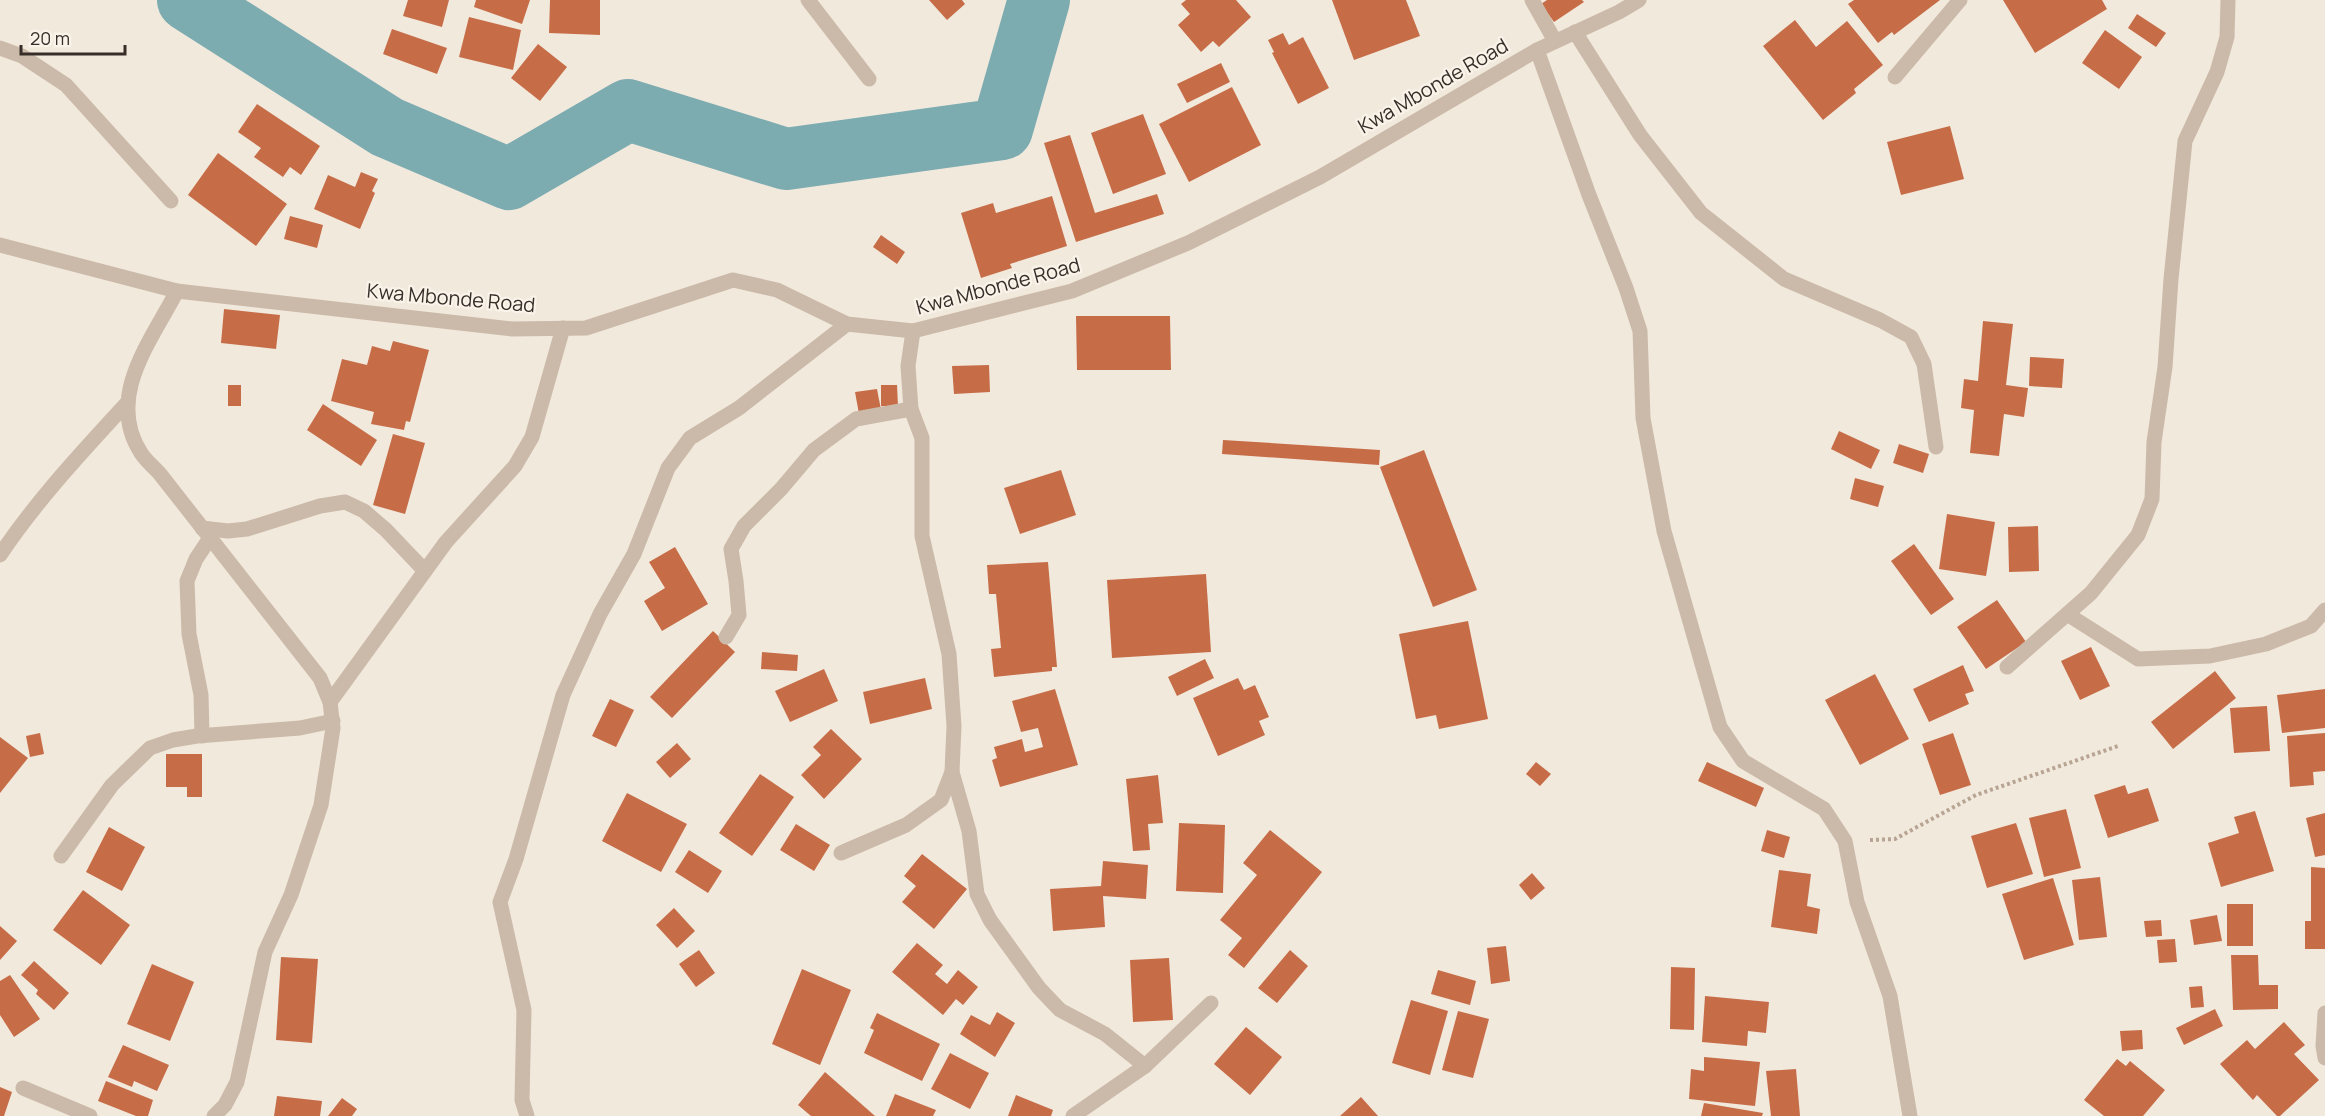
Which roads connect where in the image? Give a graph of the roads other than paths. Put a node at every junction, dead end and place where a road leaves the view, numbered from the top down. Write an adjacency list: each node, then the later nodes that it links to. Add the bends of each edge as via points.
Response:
1 (808, 0): 11 (street)
2 (1532, 0): 7 (street)
3 (1639, 0): 6 (street, Kwa Mbonde Road)
4 (1960, 0): 10 (street)
5 (2228, 0): 25 (street, via 2227,37 2217,72 2185,141 2165,367 2154,442 2152,499 2138,535 2091,593)
6 (1575, 32): 7 (street, Kwa Mbonde Road); 20 (street, via 1640,135 1701,213 1784,279 1911,337 1924,364)
7 (1555, 41): 9 (street, Kwa Mbonde Road)
8 (0, 48): 12 (street, via 22,56 66,85)
9 (1537, 50): 17 (street, Kwa Mbonde Road, via 1320,177 1188,243 1072,291); 43 (street, via 1640,331 1643,418 1664,531 1720,727 1743,761 1824,809 1845,841 1857,902 1890,996)
10 (1895, 77)
11 (869, 79)
12 (171, 201)
13 (0, 245): 14 (street, Kwa Mbonde Road)
14 (177, 291): 16 (street, Kwa Mbonde Road, via 512,329); 18 (street, via 131,379)
15 (848, 324): 16 (street, Kwa Mbonde Road, via 777,290 733,280 586,328); 17 (street, Kwa Mbonde Road); 42 (street, via 739,408 690,438 668,468 634,554 600,614 563,695 500,902 525,1011 522,1100)
16 (563, 328): 23 (street, via 531,437 515,466)
17 (913, 331): 19 (street, via 908,366)
18 (126, 404): 21 (street, via 130,431 142,454); 22 (street, via 54,482)
19 (911, 409): 26 (street, via 856,419 814,450 744,526 731,549 739,615); 31 (street, via 922,438 922,536 949,654 954,726)
20 (1936, 447)
21 (206, 533): 23 (street, via 247,528 332,502 345,502 386,530); 28 (street, via 320,678); 30 (street, via 187,581 189,634 201,695)
22 (0, 555)
23 (425, 571): 28 (street)
24 (2325, 610): 25 (street, via 2311,627 2266,644 2211,656 2138,659)
25 (2067, 614): 27 (street)
26 (726, 637)
27 (2007, 668)
28 (330, 702): 29 (street)
29 (333, 721): 30 (street, via 300,728); 41 (street, via 321,805 291,895 265,952 237,1082)
30 (202, 736): 33 (street, via 150,748 112,784)
31 (952, 772): 32 (street, via 941,800 906,825); 37 (street, via 969,831 977,894 990,920 1039,988 1060,1010 1105,1034)
32 (841, 853)
33 (61, 856)
34 (1212, 1003): 37 (street)
35 (2325, 1013): 36 (street)
36 (2325, 1058)
37 (1145, 1066): 39 (street)
38 (23, 1088): 40 (street)
39 (1076, 1115)
40 (90, 1116)
41 (214, 1116)
42 (527, 1116)
43 (1910, 1116)

